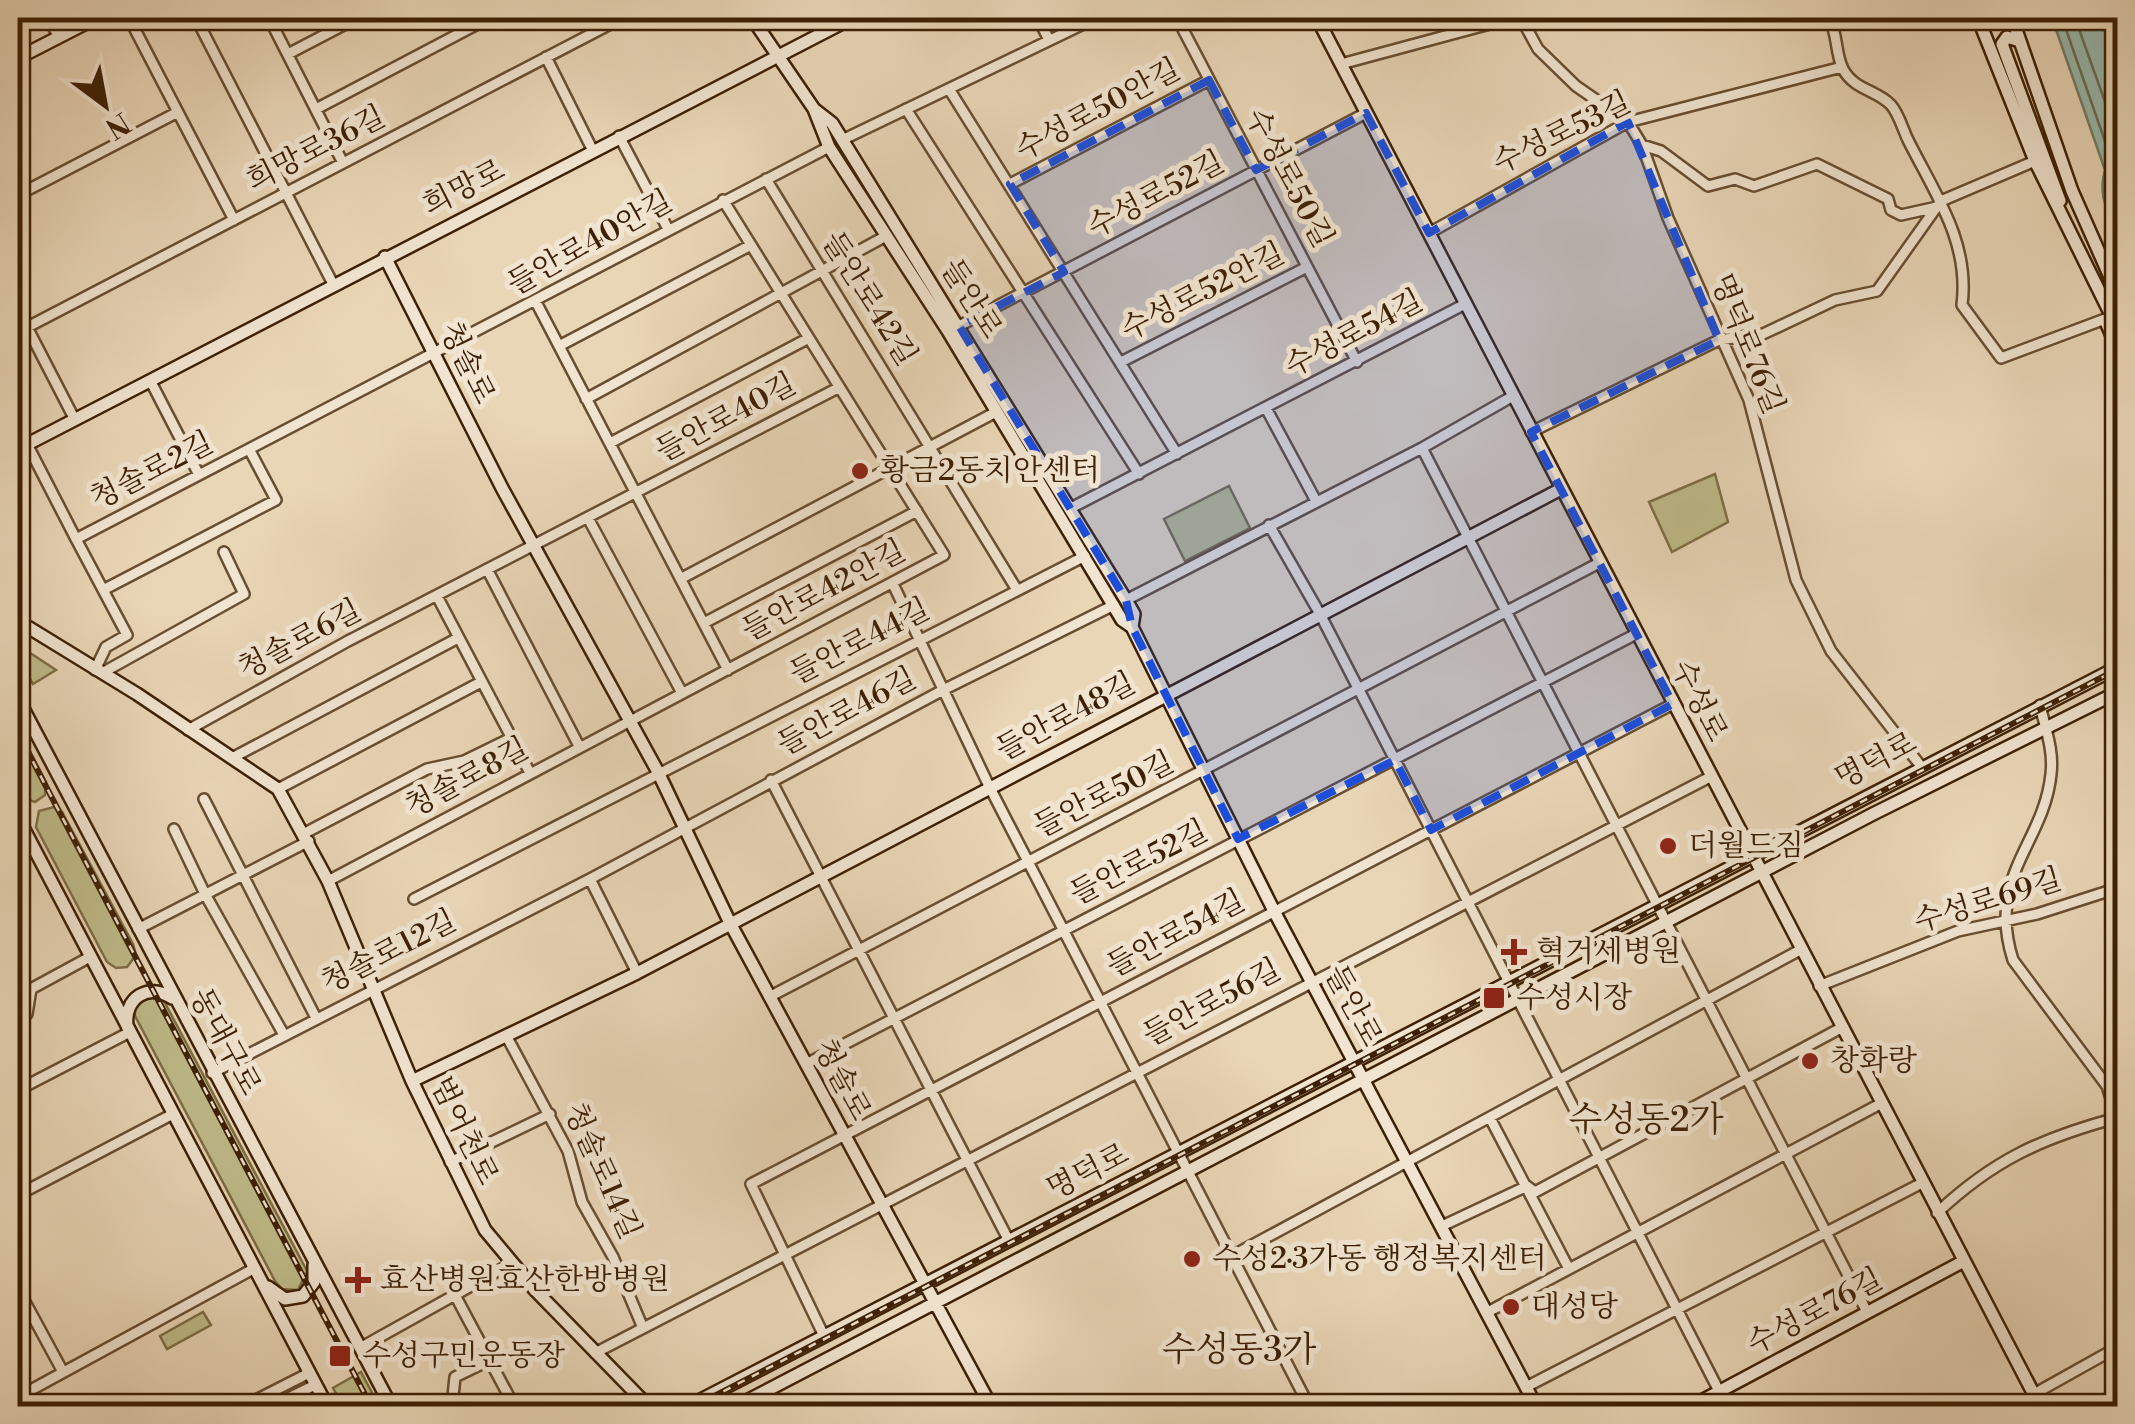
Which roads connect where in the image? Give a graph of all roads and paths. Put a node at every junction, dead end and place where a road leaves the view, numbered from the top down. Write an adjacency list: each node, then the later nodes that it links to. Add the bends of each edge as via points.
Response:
1 (48, 18): 20 (street)
2 (96, 18): 20 (main road)
3 (129, 18): 34 (street)
4 (196, 18): 47 (street)
5 (269, 18): 23 (street)
6 (357, 18): 23 (street)
7 (489, 18): 31 (street)
8 (752, 18): 24 (main road, 들안로)
9 (852, 18): 24 (main road, 희망로)
10 (1038, 18): 21 (street)
11 (1096, 18): 21 (street)
12 (1177, 18): 29 (street, 수성로50길)
13 (1317, 18): 27 (main road, 수성로)
14 (1512, 18): 27 (street)
15 (1522, 18): 36 (street, 명덕로76길, via 1538,49)
16 (1829, 18): 28 (street)
17 (1978, 18): 42 (main road)
18 (2012, 18): 22 (main road)
19 (616, 19): 25 (street, 희망로36길)
20 (58, 37): 26 (main road)
21 (1050, 40): 30 (street)
22 (2020, 41): 55 (main road, via 2007,37 2002,44); 65 (main road, via 2072,191)
23 (288, 54): 31 (street)
24 (778, 56): 32 (main road, 들안로); 37 (main road, 희망로)
25 (546, 57): 41 (street); 43 (street, 희망로36길)
26 (18, 58)
27 (1341, 64): 35 (main road, 수성로)
28 (1842, 67): 36 (street, 수성로53길); 50 (street, via 1858,87 1891,105)
29 (1209, 80): 44 (street, 수성로50길); 46 (street, 수성로50안길)
30 (949, 88): 33 (street); 46 (street, 수성로50안길)
31 (316, 109): 43 (street)
32 (814, 109): 38 (main road, 들안로); 40 (main road, 들안로)
33 (906, 110): 38 (street); 63 (street)
34 (178, 112): 48 (street); 51 (street)
35 (1366, 113): 44 (street, 수성로52길); 53 (main road, 수성로)
36 (1628, 122): 39 (street, 명덕로76길); 53 (street, 수성로53길)
37 (618, 136): 41 (main road, 희망로); 52 (street)
38 (842, 140): 69 (main road, 들안로)
39 (1642, 145): 50 (street, via 1708,186 1735,179 1763,185 1817,164 1888,199 1901,215); 73 (street, 명덕로76길)
40 (829, 147): 45 (street); 54 (main road, 들안로)
41 (592, 149): 57 (main road, 희망로)
42 (2035, 161): 50 (street); 55 (main road)
43 (343, 163): 47 (street, 희망로36길)
44 (1256, 170): 58 (street, 수성로50길); 60 (street, 수성로52길)
45 (766, 178): 49 (street); 59 (street, 들안로42길)
46 (1010, 184): 60 (street, 수성로50안길)
47 (289, 191): 51 (street, 희망로36길); 61 (street)
48 (18, 194)
49 (723, 200): 52 (street, 들안로40안길); 56 (street)
50 (1939, 204): 68 (street, via 1960,250 1962,304 2001,358); 73 (street, via 1877,291 1834,300 1763,334)
51 (234, 220): 70 (street, 희망로36길)
52 (668, 229): 66 (street, 들안로40안길)
53 (1428, 233): 67 (main road, 수성로)
54 (886, 236): 59 (street); 84 (main road, 들안로)
55 (2073, 243): 64 (main road)
56 (751, 244): 62 (street); 74 (street)
57 (385, 257): 61 (main road, 희망로); 76 (main road, 청솔로)
58 (1307, 267): 77 (street, 수성로52안길); 78 (street, 수성로50길)
59 (822, 270): 62 (street); 89 (street, 들안로42길)
60 (1064, 272): 63 (street, 수성로52길); 77 (street, 수성로52안길)
61 (333, 284): 79 (main road, 희망로)
62 (780, 292): 72 (street, 들안로40길); 82 (street)
63 (1023, 295): 69 (street, 수성로52길); 94 (street)
64 (2097, 295): 68 (main road); 71 (main road)
65 (2118, 295)
66 (536, 302): 74 (street, 들안로40길); 76 (street, 들안로40안길)
67 (1465, 304): 78 (street, 수성로54길); 81 (main road, 수성로)
68 (2105, 319): 75 (main road)
69 (959, 326): 99 (main road, 들안로)
70 (22, 329): 85 (street)
71 (2118, 329)
72 (808, 339): 80 (street, 들안로40길); 87 (street, 들안로40길)
73 (1719, 340): 86 (street); 144 (street, 명덕로76길, via 1749,400 1796,580 1831,652)
74 (559, 346): 82 (street, 들안로40길)
75 (2118, 349)
76 (434, 354): 91 (street, 청솔로2길); 105 (main road, 청솔로)
77 (1121, 362): 92 (street, 수성로52안길)
78 (1357, 362): 83 (street, 수성로54길)
79 (151, 382): 85 (main road, 희망로); 95 (street)
80 (838, 388): 93 (street, 들안로40길); 97 (street, 들안로40길)
81 (1513, 396): 86 (main road, 수성로); 90 (street, 들안로46길)
82 (586, 399): 87 (street, 들안로40길)
83 (1266, 408): 92 (street, 수성로54길); 98 (street, 수성로54길)
84 (996, 412): 89 (street); 107 (main road, 들안로)
85 (75, 420): 88 (main road, 희망로)
86 (1531, 432): 96 (main road, 수성로)
87 (610, 442): 97 (street, 들안로40길)
88 (22, 446): 103 (street, 희망로)
89 (931, 446): 93 (street); 113 (street, 들안로42길)
90 (1422, 448): 98 (street, 들안로46길); 104 (street)
91 (249, 450): 95 (street, 청솔로2길); 112 (street, 청솔로2길, via 276,500)
92 (1177, 454): 94 (street, 수성로54길)
93 (891, 467): 100 (street, 들안로42안길); 110 (street)
94 (1138, 474): 99 (street, 수성로54길)
95 (199, 475): 103 (street, 청솔로2길)
96 (1561, 489): 104 (main road, 들안로48길); 108 (main road, 수성로)
97 (637, 494): 101 (street); 110 (street, 들안로40길)
98 (1316, 501): 102 (street, 들안로46길)
99 (1072, 508): 115 (main road, 들안로)
100 (918, 511): 111 (street, 들안로42안길, via 944,555); 119 (street, 들안로42안길)
101 (588, 518): 105 (street); 131 (street)
102 (1269, 525): 115 (street, 들안로46길); 117 (street)
103 (76, 538): 112 (street, 청솔로2길)
104 (1469, 538): 116 (street); 117 (main road, 들안로48길)
105 (532, 544): 109 (street, 청솔로6길); 136 (main road, 청솔로)
106 (224, 552): 125 (street, via 244,594)
107 (1084, 556): 113 (street, 들안로44길); 115 (main road, 들안로)
108 (1599, 563): 116 (street, 들안로50길); 120 (main road, 수성로)
109 (487, 569): 114 (street, 청솔로6길); 140 (street)
110 (682, 578): 119 (street, 들안로40길)
111 (893, 584): 122 (street, 들안로46길); 124 (street, 들안로42안길)
112 (104, 590): 125 (street, 청솔로2길, via 127,635 106,647)
113 (1016, 590): 122 (street, 들안로44길)
114 (437, 596): 121 (street); 138 (street, 청솔로6길)
115 (1120, 602): 128 (street, 들안로46길); 132 (main road, 들안로, via 1134,614 1132,627)
116 (1509, 612): 127 (street); 129 (street, 들안로50길)
117 (1320, 614): 129 (street); 132 (main road, 들안로48길)
118 (19, 623): 125 (main road, 범어천로)
119 (704, 623): 124 (street, 들안로40길)
120 (1636, 634): 127 (street, 들안로52길); 134 (main road, 수성로)
121 (458, 638): 126 (street); 142 (street)
122 (920, 639): 128 (street, 들안로46길); 146 (street, 들안로44길)
123 (2118, 667): 135 (main road, 명덕로)
124 (728, 670): 131 (street, 들안로42안길)
125 (98, 672): 138 (main road, 범어천로)
126 (481, 682): 139 (street); 151 (street)
127 (1544, 682): 141 (street); 143 (street, 들안로52길)
128 (945, 689): 149 (street, 들안로46길); 150 (street, 들안로46길)
129 (1360, 691): 143 (street); 147 (street, 들안로50길)
130 (2118, 692): 137 (main road, 명덕로)
131 (682, 693): 136 (street, 들안로42안길)
132 (1166, 693): 147 (main road, 들안로); 150 (main road, 들안로48길)
133 (18, 699): 176 (main road, 동대구로)
134 (1672, 704): 141 (street, 들안로54길); 148 (main road, 수성로)
135 (2040, 705): 137 (street); 144 (main road, 명덕로)
136 (630, 719): 140 (street, 청솔로8길); 146 (main road, 청솔로)
137 (2045, 726): 162 (main road, 명덕로); 175 (street, via 2051,778 2016,862)
138 (188, 730): 142 (main road, 범어천로)
139 (512, 738): 145 (street); 158 (street, via 464,761 426,769)
140 (579, 746): 145 (street, 청솔로8길)
141 (1580, 753): 154 (street); 157 (street, 들안로54길)
142 (232, 758): 151 (main road, 범어천로)
143 (1395, 760): 157 (street); 159 (street, 들안로52길)
144 (1920, 766): 160 (main road, 명덕로)
145 (530, 772): 166 (street, 청솔로8길)
146 (658, 772): 155 (main road, 청솔로); 170 (street)
147 (1204, 772): 159 (main road, 들안로); 161 (street, 들안로50길)
148 (1710, 776): 154 (street, 들안로56길); 160 (main road, 수성로)
149 (771, 780): 155 (street, 들안로46길); 164 (street, 들안로46길)
150 (989, 786): 161 (street, 들안로48길); 164 (main road, 들안로48길)
151 (278, 789): 158 (main road, 범어천로)
152 (204, 799): 163 (street)
153 (18, 818): 180 (main road)
154 (1617, 821): 169 (street, 들안로56길); 171 (street)
155 (685, 826): 165 (street, 청솔로12길); 173 (main road, 청솔로)
156 (174, 828): 168 (street)
157 (1431, 830): 169 (street); 172 (street, 들안로54길)
158 (307, 837): 163 (street); 166 (main road, 범어천로)
159 (1238, 840): 172 (main road, 들안로); 177 (street, 들안로52길)
160 (1751, 855): 162 (main road, 수성로); 171 (main road, 명덕로)
161 (1028, 862): 177 (street, 들안로50길); 178 (street, 들안로50길)
162 (1760, 873): 174 (main road, 명덕로); 179 (main road, 수성로)
163 (242, 874): 168 (street); 194 (street)
164 (819, 874): 173 (main road, 들안로48길); 178 (street)
165 (590, 879): 181 (street); 185 (street, 청솔로12길)
166 (328, 881): 185 (main road, 범어천로)
167 (2118, 888): 175 (street, 수성로69길)
168 (205, 894): 176 (street); 198 (street)
169 (1468, 899): 182 (street, 들안로56길); 183 (street)
170 (414, 900)
171 (1659, 904): 174 (street); 183 (main road, 명덕로)
172 (1274, 911): 182 (main road, 들안로); 191 (street, 들안로54길)
173 (730, 922): 181 (main road); 188 (main road, 청솔로)
174 (1668, 922): 189 (main road, 명덕로); 190 (street)
175 (2004, 922): 184 (street, 수성로69길, via 1958,930); 209 (street, via 2013,960)
176 (138, 929): 192 (main road, 동대구로)
177 (1063, 930): 191 (street, 들안로52길); 195 (street, 들안로52길)
178 (858, 950): 188 (street, 들안로50길); 195 (street)
179 (1800, 950): 184 (main road, 수성로); 190 (street)
180 (88, 958): 186 (street); 197 (main road)
181 (637, 973): 199 (main road)
182 (1310, 979): 200 (main road, 들안로); 202 (street, 들안로56길)
183 (1510, 984): 189 (street); 200 (main road, 명덕로)
184 (1819, 986): 196 (main road, 수성로)
185 (372, 988): 194 (street, 청솔로12길); 207 (main road, 범어천로)
186 (31, 989): 187 (street); 193 (street)
187 (18, 995)
188 (770, 996): 201 (main road, 청솔로)
189 (1518, 999): 205 (main road, 명덕로); 208 (street)
190 (1709, 1001): 204 (street); 208 (street)
191 (1100, 1002): 202 (street, 들안로54길); 211 (street, 들안로54길)
192 (178, 1005): 197 (main road, via 162,992 141,994 127,1009); 203 (main road, 동대구로)
193 (27, 1014)
194 (316, 1018): 198 (street, 청솔로12길)
195 (894, 1018): 201 (street, 들안로52길); 211 (street)
196 (1841, 1028): 204 (street); 212 (main road, 수성로)
197 (128, 1033): 210 (street); 214 (main road)
198 (284, 1035): 203 (street, 청솔로12길)
199 (508, 1039): 207 (main road); 213 (street, 청솔로14길)
200 (1355, 1061): 205 (main road, 들안로); 218 (main road, 명덕로)
201 (806, 1064): 217 (main road, 청솔로)
202 (1136, 1070): 218 (street, 들안로56길); 221 (street, 들안로56길)
203 (212, 1072): 236 (main road, 동대구로)
204 (1750, 1078): 219 (street); 220 (street)
205 (1365, 1080): 223 (main road, 들안로); 224 (main road, 명덕로)
206 (2118, 1080): 209 (street)
207 (412, 1081): 222 (main road, 범어천로)
208 (1562, 1082): 215 (street); 220 (street)
209 (2107, 1086): 216 (street)
210 (18, 1090)
211 (931, 1090): 217 (street, 들안로54길); 221 (street)
212 (1880, 1104): 219 (street); 225 (main road, 수성로)
213 (550, 1114): 222 (street); 248 (street, 청솔로14길, via 582,1202)
214 (172, 1115): 227 (street); 240 (main road)
215 (1490, 1118): 223 (street); 226 (street)
216 (2117, 1119): 229 (street, via 2019,1150)
217 (843, 1136): 228 (main road, 청솔로); 234 (street, 들안로54길, via 750,1184)
218 (1178, 1153): 224 (street, 들안로56길); 233 (main road, 명덕로)
219 (1788, 1155): 231 (street); 232 (street)
220 (1602, 1158): 226 (street, via 1535,1192); 232 (street)
221 (967, 1159): 228 (street, 들안로56길); 233 (street)
222 (450, 1162): 238 (main road, 범어천로)
223 (1407, 1162): 230 (main road, 들안로); 235 (street)
224 (1188, 1173): 235 (street, 들안로56길); 244 (main road, 명덕로)
225 (1922, 1183): 229 (main road, 수성로); 231 (street)
226 (1527, 1186): 230 (street); 239 (street)
227 (18, 1195)
228 (879, 1204): 234 (street, 들안로56길); 241 (main road, 청솔로)
229 (1936, 1213): 237 (main road, 수성로)
230 (1442, 1226): 247 (main road, 들안로)
231 (1827, 1231): 245 (street); 246 (street)
232 (1638, 1232): 239 (street); 245 (street)
233 (1009, 1241): 241 (main road, 명덕로)
234 (783, 1255): 248 (street, 들안로56길); 249 (street)
235 (1232, 1256): 271 (street, 들안로56길)
236 (313, 1258): 240 (main road, via 314,1282 297,1299 277,1296); 251 (main road, 동대구로)
237 (1962, 1262): 246 (main road, 수성로76길); 260 (main road, 수성로)
238 (512, 1263): 243 (street); 252 (main road, 범어천로)
239 (1569, 1269): 247 (street)
240 (254, 1271): 254 (street); 255 (main road)
241 (927, 1281): 244 (main road, 청솔로); 249 (main road, 명덕로)
242 (18, 1289): 254 (street)
243 (455, 1295): 251 (street); 253 (street)
244 (939, 1304): 269 (main road, 명덕로); 270 (main road, 청솔로)
245 (1677, 1307): 257 (street); 258 (street)
246 (1868, 1312): 258 (main road, 수성로76길)
247 (1486, 1313): 257 (main road, 들안로)
248 (644, 1328): 252 (street, 들안로56길)
249 (824, 1336): 268 (main road, 명덕로)
250 (2118, 1347): 260 (street)
251 (360, 1348): 264 (main road, 동대구로)
252 (595, 1353): 267 (main road, 범어천로)
253 (490, 1360): 265 (street, via 454,1370); 266 (street)
254 (64, 1372): 259 (street)
255 (308, 1373): 256 (main road); 261 (street)
256 (316, 1385): 262 (street); 263 (main road)
257 (1526, 1387): 272 (main road, 들안로)
258 (1719, 1391): 273 (main road, 수성로76길)
259 (18, 1397)
260 (2037, 1400)
261 (244, 1406)
262 (272, 1406)
263 (327, 1406)
264 (391, 1406)
265 (452, 1406)
266 (514, 1406)
267 (648, 1406)
268 (689, 1406)
269 (737, 1406)
270 (991, 1406)
271 (1309, 1406)
272 (1536, 1406)
273 (1692, 1406)

